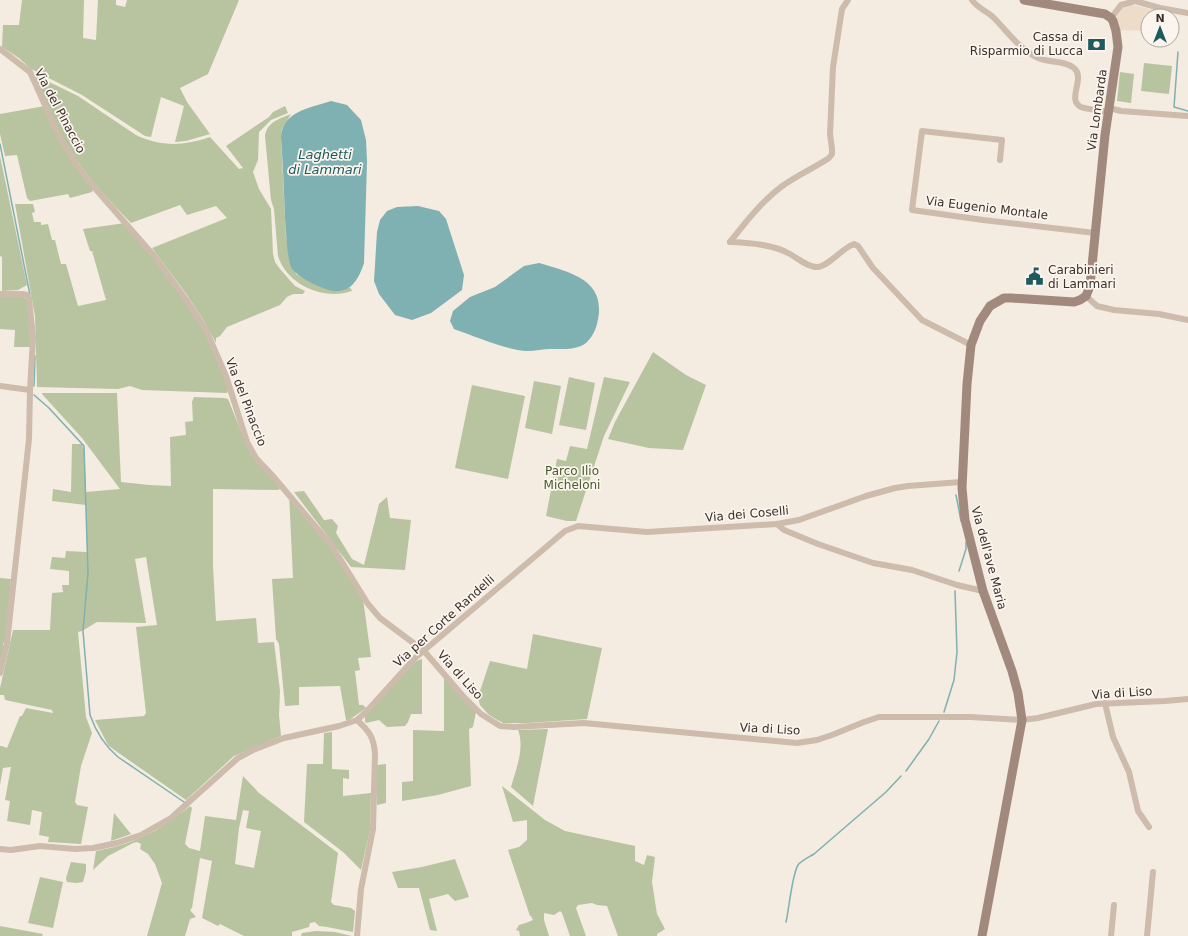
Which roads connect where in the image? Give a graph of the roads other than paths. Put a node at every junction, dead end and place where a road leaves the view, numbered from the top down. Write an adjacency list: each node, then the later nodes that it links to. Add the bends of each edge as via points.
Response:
1 (848, 0): 15 (street, via 842,9 831,80 832,154 771,195 730,242 754,243 785,252 812,267 818,267 854,244 922,320)
2 (972, 0): 8 (street, via 992,16 1023,49 1039,59 1074,68 1078,80 1075,99 1081,107)
3 (1024, 0): 6 (street, via 1098,12)
4 (1135, 0): 5 (street); 6 (street, via 1121,5)
5 (1188, 13)
6 (1111, 18): 8 (street, Via Lombarda, via 1118,47)
7 (0, 50): 22 (street, Via del Pinaccio, via 30,72 58,134 77,166 155,257 206,330 226,376 246,442 256,458 332,546 368,604 380,618)
8 (1109, 110): 9 (street); 11 (street, Via Lombarda)
9 (1188, 116)
10 (1000, 160): 11 (street, Via Eugenio Montale, via 1002,140 922,132 912,210)
11 (1095, 233): 13 (street, Via Lombarda, via 1090,286)
12 (0, 294): 17 (street, via 24,294 28,298 33,338)
13 (1086, 296): 14 (street, via 1097,306); 15 (street, Via dell'ave Maria, via 1074,302 1011,298 997,301 986,311)
14 (1188, 320)
15 (972, 345): 18 (street, Via dell'ave Maria)
16 (0, 386): 17 (street)
17 (30, 390): 23 (street, via 28,446 7,643)
18 (961, 482): 19 (street, Via dei Coselli, via 895,488 799,520); 21 (street, Via dell'ave Maria, via 965,520)
19 (777, 524): 20 (street, Via dei Coselli, via 647,532); 21 (street, via 784,530 818,544 873,562 912,570)
20 (578, 526): 22 (street, Via per Corte Randelli, via 565,531)
21 (983, 591): 27 (street, Via dell'ave Maria, via 1012,671)
22 (424, 651): 26 (street, Via per Corte Randelli); 27 (street, Via di Liso, via 481,714 500,726 584,723 797,743 817,740 879,717)
23 (0, 673)
24 (1188, 699): 25 (street, Via di Liso)
25 (1105, 703): 27 (street, Via di Liso); 28 (street, via 1113,737 1129,772 1138,811)
26 (357, 720): 29 (street, Via per Corte Randelli, via 284,738 253,750 238,758 171,818 141,835 85,849 40,846); 32 (street, via 371,734 375,754 373,829 361,889)
27 (1022, 720): 33 (street, Via dell'ave Maria)
28 (1149, 827)
29 (0, 849)
30 (1153, 872): 35 (street)
31 (1114, 905): 34 (street)
32 (357, 936)
33 (982, 936)
34 (1111, 936)
35 (1147, 936)

